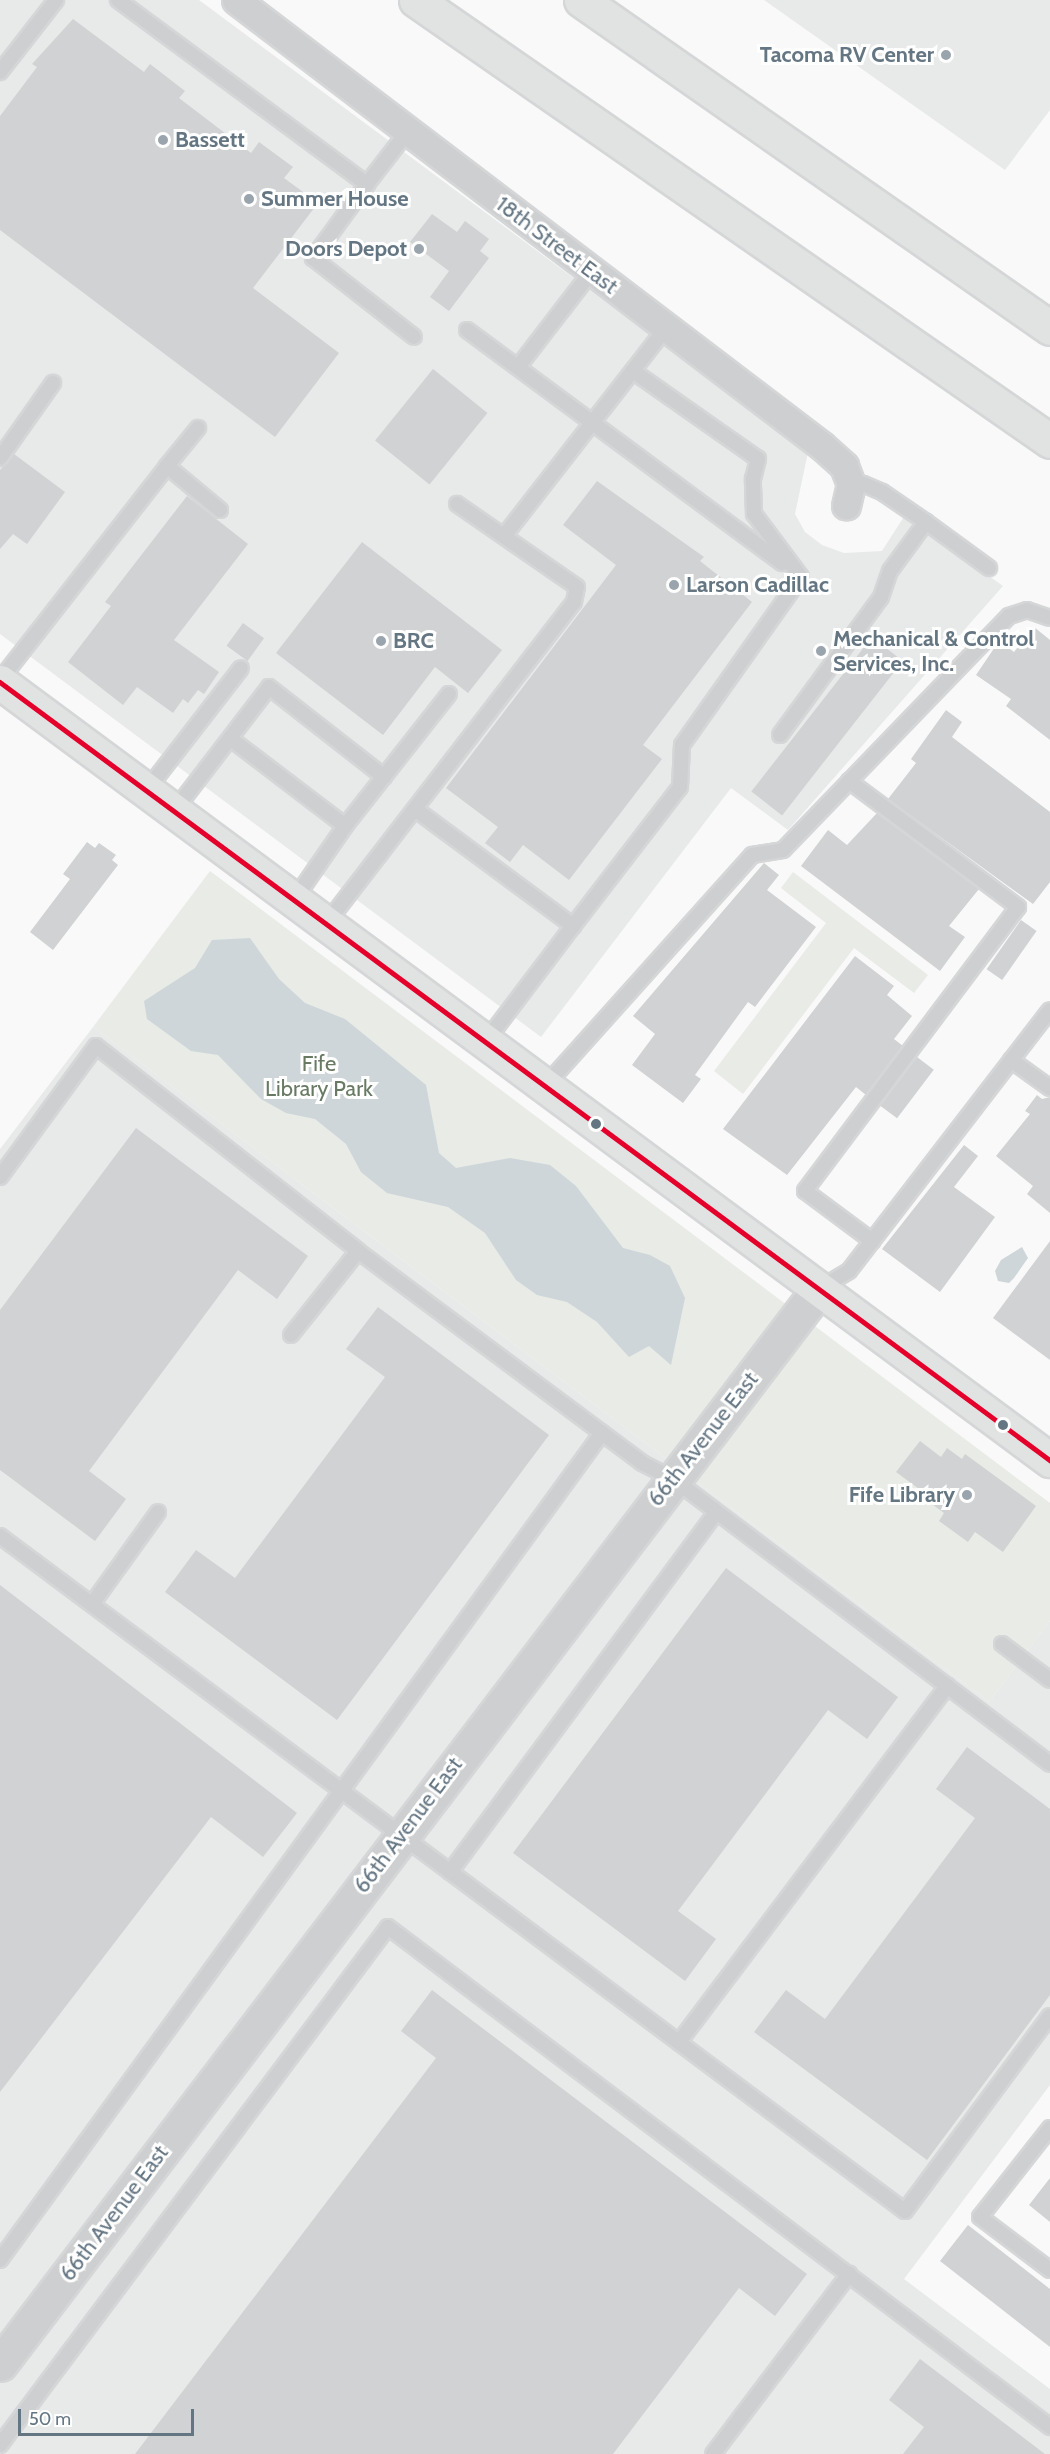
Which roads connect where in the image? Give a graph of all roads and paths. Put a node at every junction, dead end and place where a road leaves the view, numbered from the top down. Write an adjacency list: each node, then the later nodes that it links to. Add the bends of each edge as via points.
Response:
1 (56, 0): 6 (lane)
2 (118, 0): 8 (lane)
3 (236, 0): 7 (street, 18th Street East)
4 (416, 0): 19 (main road)
5 (581, 0): 11 (main road)
6 (0, 72)
7 (408, 131): 8 (lane); 9 (street, 18th Street East)
8 (367, 184): 13 (lane, via 313,258)
9 (592, 271): 10 (street, 18th Street East); 14 (lane)
10 (666, 328): 15 (lane); 22 (street, 18th Street East, via 844,466)
11 (1050, 328)
12 (467, 330): 14 (lane)
13 (414, 337)
14 (518, 367): 17 (lane)
15 (633, 371): 17 (lane); 28 (lane, via 758,459 753,479 754,514)
16 (53, 383): 20 (lane)
17 (592, 423): 26 (lane); 28 (lane)
18 (198, 428): 21 (lane)
19 (1050, 441)
20 (0, 458)
21 (167, 466): 24 (lane); 31 (lane)
22 (848, 494): 25 (lane, via 863,484)
23 (457, 504): 26 (lane)
24 (220, 510)
25 (926, 522): 27 (lane); 33 (lane, via 890,571 881,597)
26 (504, 536): 38 (lane, via 577,587 574,602)
27 (989, 568)
28 (801, 577): 43 (lane, via 682,745 680,787)
29 (1050, 618): 36 (lane, via 1028,610 1009,616)
30 (242, 668): 37 (lane)
31 (0, 681): 37 (main road)
32 (449, 694): 35 (lane)
33 (780, 735)
34 (231, 739): 35 (lane, via 269,687); 39 (lane); 40 (lane)
35 (384, 777): 40 (lane)
36 (849, 781): 47 (lane, via 783,850 752,855); 50 (lane, via 1018,907 805,1191)
37 (146, 791): 39 (main road)
38 (415, 809): 42 (lane); 43 (lane)
39 (174, 812): 41 (main road)
40 (345, 826): 41 (lane)
41 (294, 900): 42 (main road)
42 (326, 924): 45 (main road)
43 (573, 926): 45 (lane)
44 (1050, 1010): 46 (lane)
45 (485, 1042): 47 (main road)
46 (1011, 1060): 48 (lane); 50 (lane)
47 (545, 1086): 52 (main road)
48 (1050, 1088)
49 (0, 1178): 51 (lane, via 96,1046)
50 (872, 1241): 52 (lane, via 849,1271)
51 (358, 1251): 53 (lane); 54 (lane)
52 (819, 1289): 55 (main road); 56 (street, 66th Avenue East)
53 (291, 1335)
54 (602, 1433): 56 (lane, via 642,1463); 65 (lane)
55 (1050, 1460)
56 (672, 1478): 58 (lane); 66 (street, 66th Avenue East)
57 (158, 1512): 60 (lane)
58 (716, 1513): 63 (lane); 67 (lane)
59 (0, 1536): 60 (lane)
60 (92, 1604): 65 (lane)
61 (1002, 1644): 62 (lane)
62 (1050, 1680)
63 (947, 1686): 64 (lane); 69 (lane)
64 (1050, 1764)
65 (339, 1790): 66 (lane); 71 (lane)
66 (400, 1835): 67 (lane); 74 (street, 66th Avenue East)
67 (450, 1872): 69 (lane)
68 (1050, 2016): 69 (lane, via 905,2211)
69 (679, 2043)
70 (1050, 2128): 72 (lane, via 980,2217)
71 (0, 2260)
72 (1050, 2270)
73 (849, 2274): 75 (lane); 76 (lane, via 388,1927); 77 (lane)
74 (0, 2364)
75 (1050, 2427)
76 (0, 2445)
77 (713, 2454)

